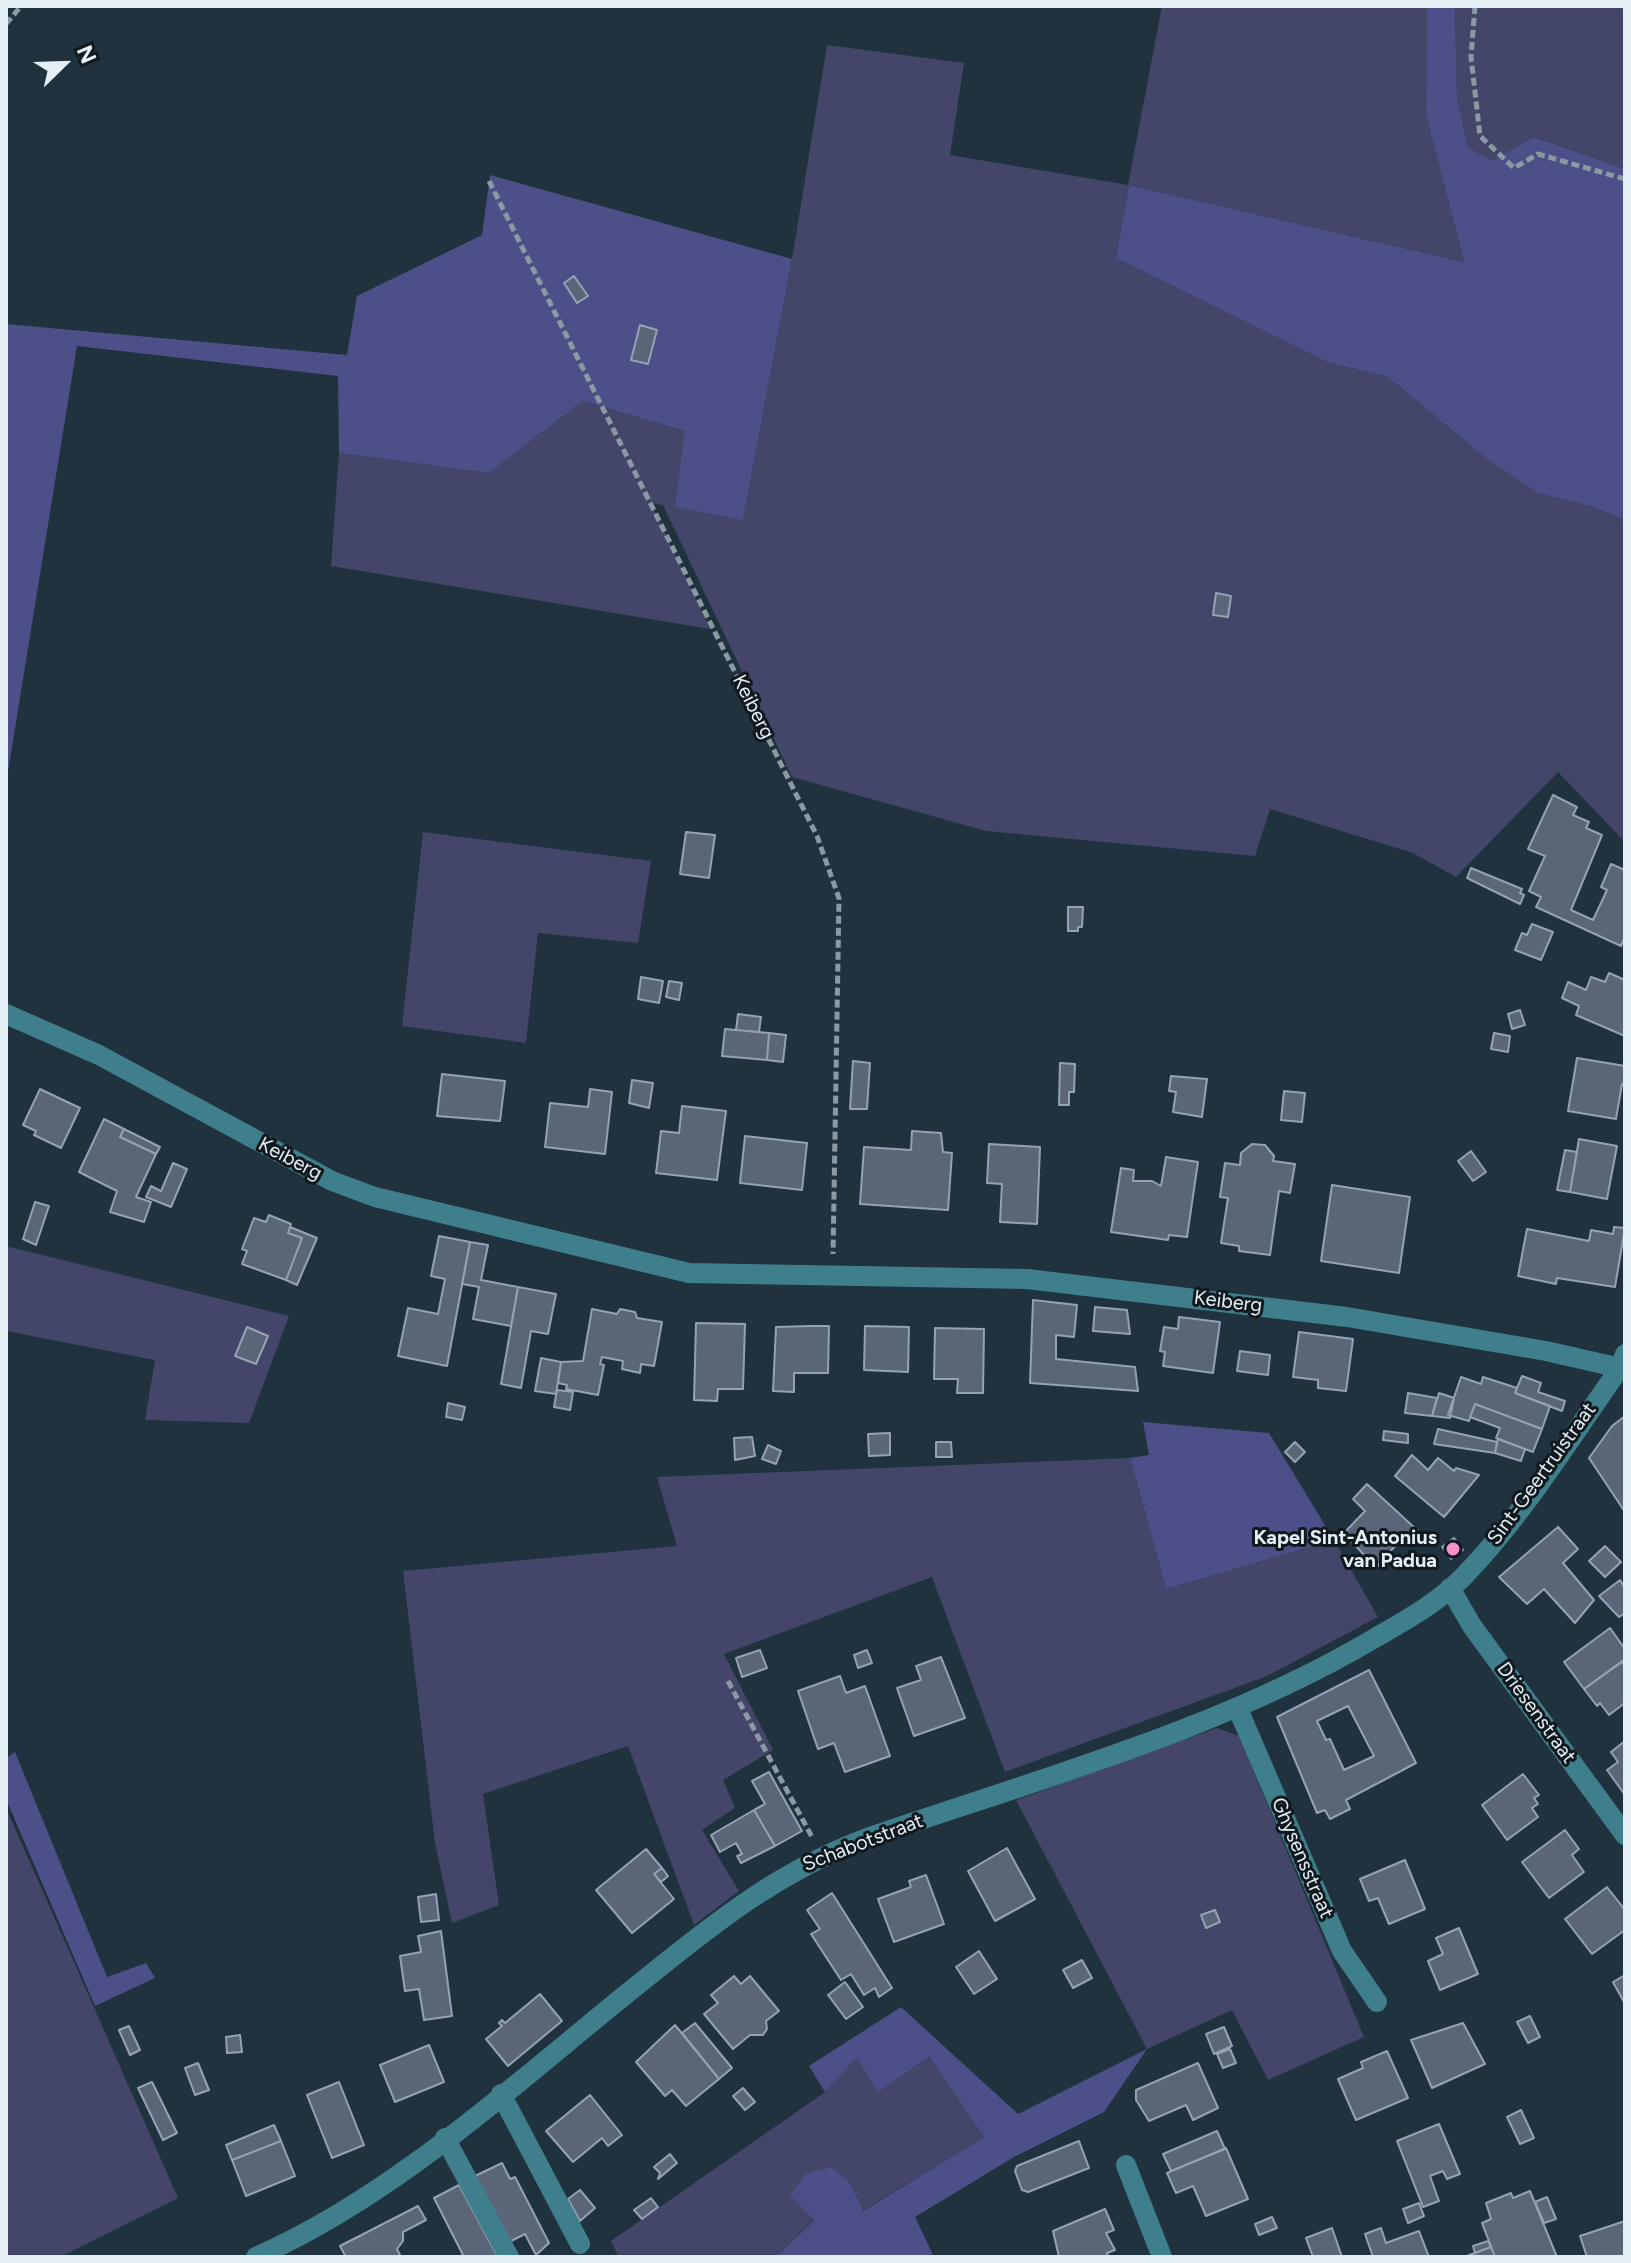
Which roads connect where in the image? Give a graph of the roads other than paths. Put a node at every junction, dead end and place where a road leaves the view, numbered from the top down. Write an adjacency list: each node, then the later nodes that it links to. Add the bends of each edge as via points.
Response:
1 (6, 1014): 2 (street, Keiberg, via 99,1055 332,1181 375,1197 689,1273 1027,1279 1347,1317)
2 (1623, 1364): 3 (street, Sint-Geertruistraat, via 1507,1526)
3 (1450, 1588): 4 (street, Schabotstraat, via 1427,1608 1335,1662); 5 (street, Driesenstraat, via 1472,1626)
4 (1238, 1709): 6 (street, Ghysensstraat, via 1342,1951); 7 (street, Schabotstraat, via 822,1855 715,1923)
5 (1625, 1835)
6 (1377, 2002)
7 (501, 2094): 8 (street, Schabotstraat); 10 (street)
8 (445, 2138): 11 (street, Schabotstraat, via 383,2188 309,2234); 12 (street)
9 (1126, 2165): 13 (street)
10 (580, 2244)
11 (256, 2257)
12 (509, 2257)
13 (1162, 2257)

